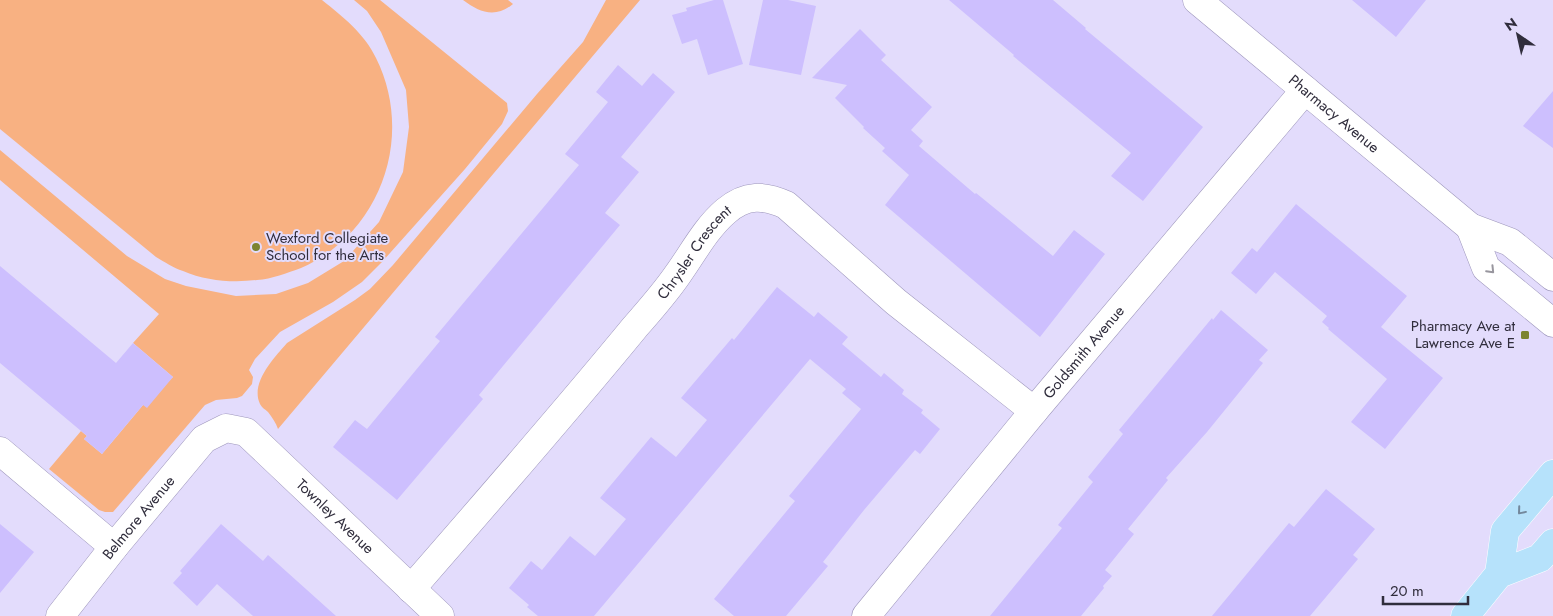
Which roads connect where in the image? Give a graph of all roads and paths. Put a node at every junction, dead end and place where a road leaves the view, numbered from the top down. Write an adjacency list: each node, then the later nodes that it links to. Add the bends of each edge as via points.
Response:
1 (1196, 0): 2 (street, Pharmacy Avenue)
2 (1306, 90): 3 (street, Pharmacy Avenue); 6 (street, Goldsmith Avenue)
3 (1470, 227): 4 (street, Pharmacy Avenue, via 1510,242); 5 (street, Pharmacy Avenue, one-way to 5, via 1486,268)
4 (1553, 276)
5 (1553, 323)
6 (1034, 411): 13 (street, Chrysler Crescent, via 896,302 786,205 770,198 755,197 727,210 711,227 634,328); 16 (street, Goldsmith Avenue)
7 (226, 428): 11 (street, Belmore Avenue, via 204,439); 13 (street, Townley Avenue, via 246,432)
8 (0, 452): 11 (street)
9 (1553, 474): 12 (main road, one-way to 12, via 1505,531)
10 (1553, 543): 12 (main road, via 1540,558)
11 (114, 547): 14 (street, Belmore Avenue)
12 (1499, 574): 17 (main road)
13 (411, 589): 15 (street, Townley Avenue)
14 (60, 616)
15 (440, 616)
16 (866, 616)
17 (1465, 616)

